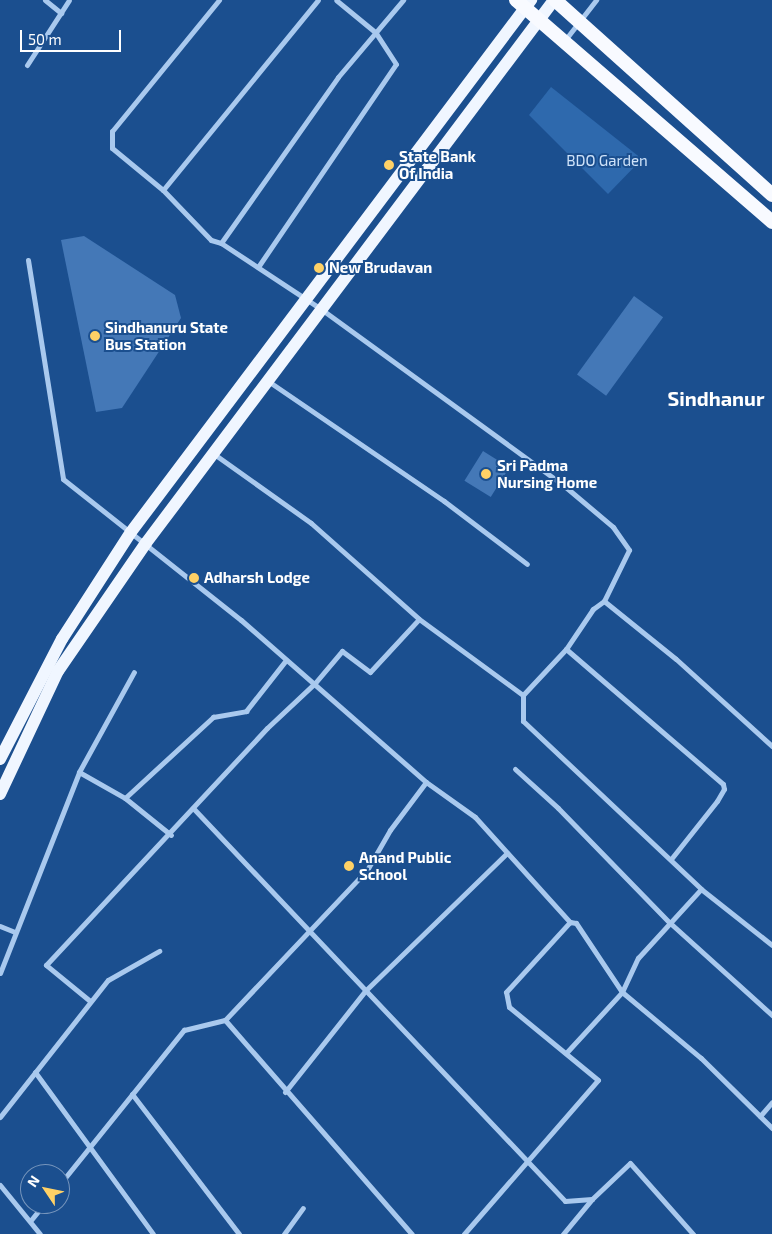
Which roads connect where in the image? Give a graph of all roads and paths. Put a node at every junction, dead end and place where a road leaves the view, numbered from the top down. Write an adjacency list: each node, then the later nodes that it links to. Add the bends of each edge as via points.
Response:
1 (45, 0): 10 (street)
2 (69, 0): 10 (street)
3 (219, 0): 16 (street, via 112,130 112,148)
4 (318, 0): 16 (street)
5 (336, 0): 13 (street)
6 (403, 0): 13 (street)
7 (555, 0): 11 (main road); 12 (highway)
8 (596, 0): 12 (street)
9 (524, 3): 11 (highway); 22 (main road)
10 (61, 13): 15 (street)
11 (539, 22): 14 (highway); 23 (main road)
12 (578, 22): 14 (street); 17 (highway)
13 (375, 32): 19 (street, via 338,77); 21 (street, via 396,64)
14 (563, 42): 18 (highway)
15 (27, 65)
16 (163, 190): 19 (street, via 211,240)
17 (772, 196)
18 (772, 222)
19 (221, 243): 21 (street)
20 (28, 260): 26 (street, via 63,479)
21 (258, 267): 22 (street)
22 (306, 299): 23 (street); 26 (main road)
23 (321, 309): 24 (main road); 29 (street, via 562,484 613,527 629,550)
24 (268, 381): 25 (main road); 28 (street, via 444,501)
25 (214, 454): 27 (main road); 30 (street, via 311,523)
26 (131, 532): 27 (street); 37 (main road, via 62,640)
27 (146, 543): 32 (street); 41 (main road, via 58,671)
28 (527, 564)
29 (604, 601): 31 (street, via 593,609); 36 (street, via 676,659)
30 (419, 620): 34 (street, via 370,672 342,651); 35 (street)
31 (566, 649): 35 (street); 46 (street, via 723,784 724,789 717,801)
32 (286, 660): 34 (street); 42 (street, via 246,711 213,717)
33 (134, 672): 39 (street)
34 (315, 683): 40 (street); 43 (street, via 267,728)
35 (523, 694): 46 (street, via 523,721)
36 (772, 746)
37 (0, 759)
38 (515, 769): 49 (street, via 558,808)
39 (80, 772): 42 (street); 51 (street)
40 (426, 782): 45 (street, via 475,817); 52 (street, via 390,830 367,870)
41 (0, 794)
42 (125, 798): 44 (street)
43 (193, 808): 44 (street); 52 (street)
44 (171, 835): 58 (street, via 46,965)
45 (507, 853): 48 (street); 56 (street)
46 (671, 858): 47 (street)
47 (701, 889): 49 (street); 53 (street)
48 (570, 922): 57 (street, via 576,923); 61 (street, via 506,992 509,1007)
49 (669, 922): 57 (street, via 638,958); 59 (street)
50 (0, 926): 51 (street)
51 (15, 932): 55 (street)
52 (308, 932): 56 (street); 60 (street)
53 (772, 945)
54 (159, 951): 58 (street, via 108,980)
55 (0, 973)
56 (365, 991): 63 (street); 70 (street)
57 (622, 992): 61 (street); 66 (street, via 701,1058)
58 (90, 1002): 62 (street)
59 (772, 1015)
60 (225, 1020): 63 (street); 64 (street, via 184,1030)
61 (566, 1054): 70 (street, via 598,1080)
62 (35, 1072): 67 (street); 69 (street)
63 (285, 1092): 82 (street)
64 (132, 1094): 69 (street); 80 (street)
65 (772, 1102): 66 (street)
66 (760, 1116): 68 (street)
67 (0, 1118)
68 (772, 1128)
69 (91, 1145): 71 (street); 79 (street)
70 (526, 1162): 73 (street, via 566,1202); 77 (street)
71 (70, 1171)
72 (0, 1186): 76 (street)
73 (592, 1199): 84 (street); 85 (street, via 630,1163)
74 (303, 1208): 81 (street)
75 (36, 1214): 76 (street)
76 (31, 1220): 78 (street)
77 (467, 1232): 83 (street)
78 (40, 1234)
79 (153, 1234)
80 (239, 1234)
81 (284, 1234)
82 (412, 1234)
83 (473, 1234)
84 (563, 1234)
85 (693, 1234)

